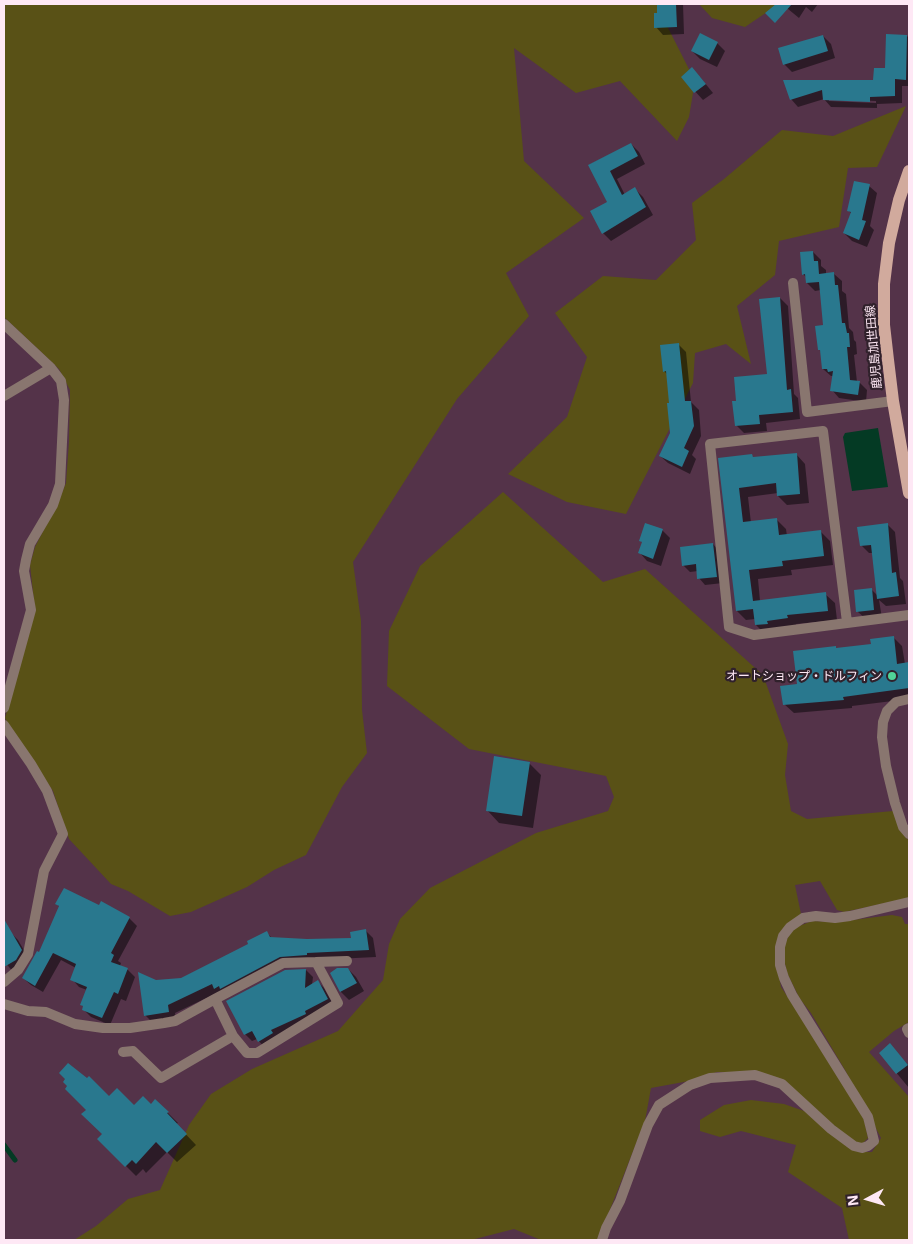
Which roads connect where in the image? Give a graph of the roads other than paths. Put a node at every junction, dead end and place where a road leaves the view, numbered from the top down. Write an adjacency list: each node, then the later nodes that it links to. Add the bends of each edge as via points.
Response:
1 (909, 171): 6 (main road, 鹿児島加世田線, via 889,243 884,284 884,325)
2 (793, 284): 6 (street, via 807,412)
3 (4, 324): 4 (street)
4 (51, 368): 5 (street); 11 (street, via 61,381 64,400 60,484 54,505 30,544 24,570 31,610)
5 (4, 396)
6 (893, 401): 7 (main road, 鹿児島加世田線)
7 (909, 493)
8 (909, 615): 9 (street)
9 (846, 622): 9 (street, via 754,635 730,627 710,444 823,431)
10 (909, 699): 13 (street, via 896,702 887,711 882,737 895,803 903,827)
11 (4, 708)
12 (4, 725): 17 (street, via 47,791 63,834 44,872 28,954 18,970)
13 (909, 834)
14 (909, 902): 24 (street, via 835,918 803,918 790,927 780,947 780,965 792,995 868,1117 874,1141 862,1148 854,1146 782,1084 755,1075 710,1078 690,1085 660,1105 648,1125)
15 (347, 961): 16 (street)
16 (316, 962): 18 (street, via 283,963); 22 (street, via 338,1003 257,1053 248,1053)
17 (4, 982)
18 (215, 999): 19 (street, via 175,1021 130,1028 74,1024 46,1012 28,1012); 22 (street)
19 (4, 1004)
20 (909, 1028): 21 (street, via 906,1029)
21 (909, 1033)
22 (233, 1036): 23 (street, via 161,1078 133,1051)
23 (123, 1052)
24 (602, 1240)

